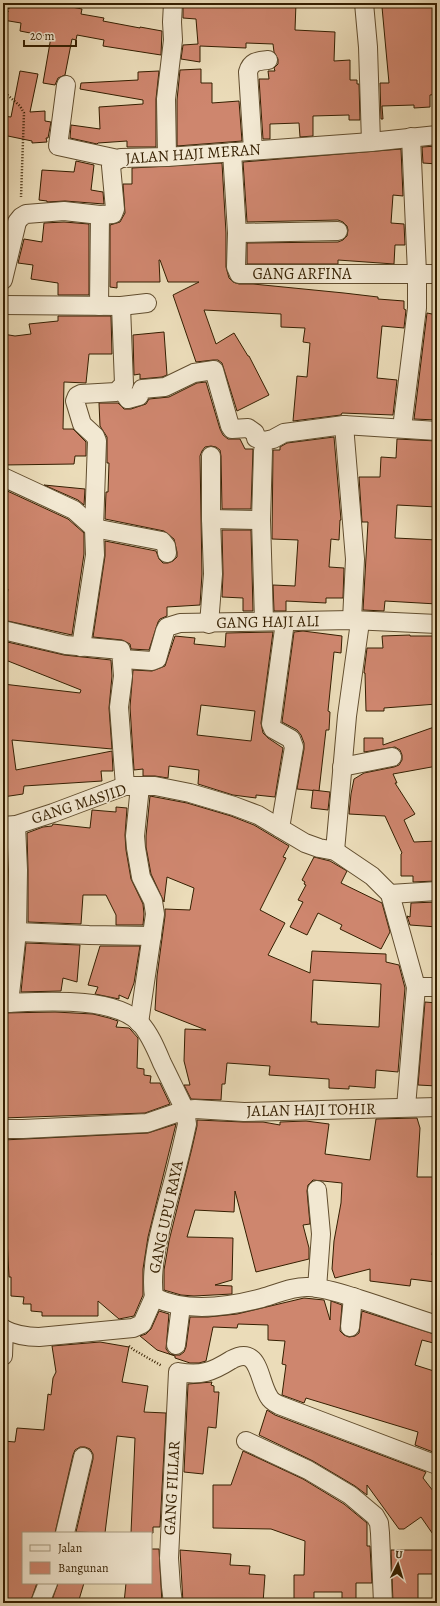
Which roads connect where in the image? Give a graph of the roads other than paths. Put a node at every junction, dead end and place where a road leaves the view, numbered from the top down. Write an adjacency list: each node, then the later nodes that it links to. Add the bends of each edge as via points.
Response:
1 (173, 3): 10 (street, via 174,40 166,99)
2 (364, 3): 7 (street)
3 (268, 60): 8 (street, via 254,62 249,66 248,72)
4 (66, 85): 11 (street, via 58,146)
5 (437, 135): 6 (street, JALAN HAJI MERAN)
6 (411, 137): 7 (street, JALAN HAJI MERAN); 15 (street)
7 (371, 142): 8 (street, JALAN HAJI MERAN)
8 (254, 150): 9 (street, JALAN HAJI MERAN)
9 (232, 152): 10 (street, JALAN HAJI MERAN); 14 (street, GANG ARFINA)
10 (167, 156): 11 (street, JALAN HAJI MERAN)
11 (118, 159): 12 (street, JALAN HAJI MERAN, via 111,166 115,209 113,214)
12 (100, 215): 17 (street, via 64,211 26,214 21,217); 20 (street)
13 (338, 231): 14 (street)
14 (237, 233): 15 (street, GANG ARFINA, via 238,274)
15 (417, 274): 16 (street, GANG ARFINA); 24 (street, via 417,308)
16 (437, 274)
17 (3, 280)
18 (147, 304): 21 (street)
19 (3, 305): 20 (street)
20 (99, 306): 21 (street)
21 (121, 306): 22 (street, via 124,384)
22 (121, 389): 23 (street, via 128,399 140,396 142,389 165,387 194,373 214,370 232,429 248,428 256,438 264,441 284,433); 31 (street, via 116,392 81,394 75,401 82,424 97,440)
23 (344, 425): 24 (street); 34 (street, via 355,559)
24 (402, 428): 25 (street)
25 (437, 431)
26 (263, 451): 30 (street)
27 (211, 456): 29 (street)
28 (3, 477): 31 (street, via 74,510)
29 (211, 519): 30 (street); 36 (street, via 213,574)
30 (261, 520): 33 (street)
31 (94, 528): 32 (street, via 162,541); 39 (street, via 95,555)
32 (168, 553)
33 (264, 621): 35 (street, GANG HAJI ALI); 36 (street, GANG HAJI ALI)
34 (356, 621): 35 (street, GANG HAJI ALI); 37 (street, GANG HAJI ALI); 42 (street)
35 (285, 622): 45 (street, via 270,724 273,729 291,739 294,747)
36 (209, 624): 40 (street, GANG HAJI ALI, via 173,624 165,631 157,659)
37 (437, 624)
38 (3, 630): 39 (street)
39 (81, 647): 40 (street, via 121,650)
40 (123, 659): 43 (street, via 119,707)
41 (392, 757): 42 (street)
42 (342, 767): 46 (street)
43 (133, 786): 44 (street, GANG MASJID); 45 (street, GANG MASJID, via 155,786 227,803 258,815); 50 (street, via 140,877 153,901 155,914)
44 (9, 825): 49 (street, GANG MASJID, via 18,870)
45 (280, 828): 46 (street, GANG MASJID, via 312,845)
46 (335, 851): 48 (street, GANG MASJID, via 372,876)
47 (437, 891): 48 (street)
48 (390, 894): 51 (street)
49 (17, 932): 50 (street); 53 (street, GANG MASJID)
50 (152, 936): 54 (street)
51 (416, 987): 52 (street); 55 (street)
52 (437, 987)
53 (6, 1003): 54 (street, via 51,1001 89,1004 128,1014)
54 (140, 1022): 57 (street)
55 (406, 1107): 56 (street, JALAN HAJI TOHIR); 57 (street, JALAN HAJI TOHIR, via 244,1112 195,1108)
56 (437, 1107)
57 (185, 1110): 58 (street, JALAN HAJI TOHIR, via 147,1123); 61 (street, GANG UPU RAYA, via 187,1124 154,1267)
58 (3, 1129)
59 (317, 1190): 60 (street, via 321,1234)
60 (317, 1288): 62 (street, GANG UPU RAYA); 63 (street, GANG UPU RAYA, via 303,1287 217,1306)
61 (154, 1297): 63 (street, GANG UPU RAYA, via 168,1304); 66 (street, via 139,1326 26,1337)
62 (353, 1297): 64 (street, GANG UPU RAYA); 65 (street)
63 (181, 1306): 67 (street)
64 (437, 1325)
65 (350, 1327)
66 (3, 1329): 68 (street)
67 (176, 1345)
68 (3, 1356)
69 (246, 1441): 76 (street, via 333,1484 375,1516 379,1523)
70 (83, 1457): 72 (street)
71 (437, 1465): 75 (street, GANG FILLAR, via 279,1405 269,1397 256,1364 248,1356 241,1355 213,1371 199,1374 178,1372 169,1558)
72 (66, 1532)
73 (48, 1584): 74 (street)
74 (40, 1603)
75 (174, 1603)
76 (383, 1603)

